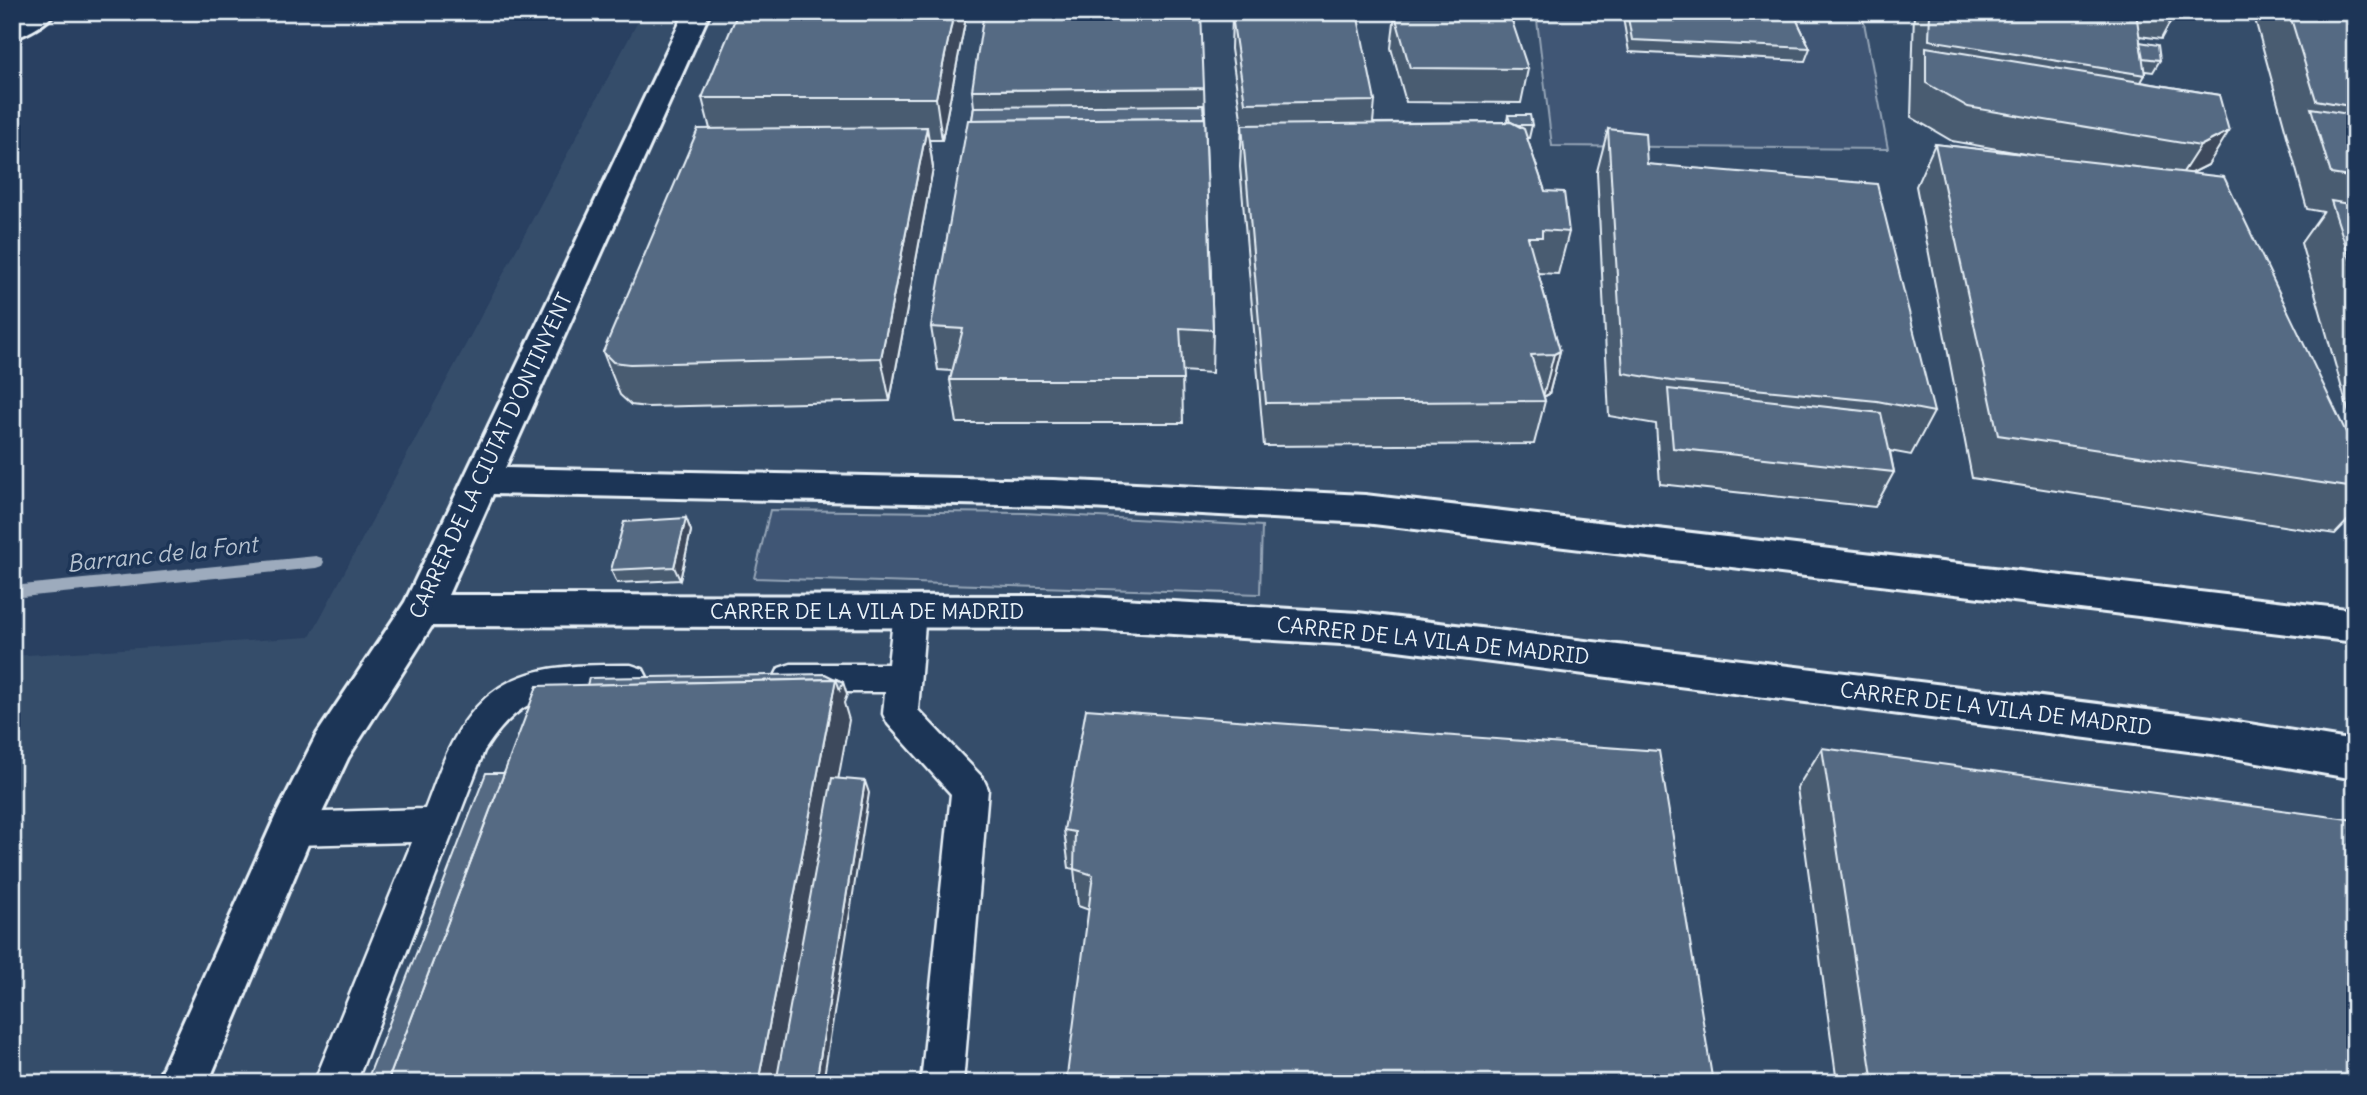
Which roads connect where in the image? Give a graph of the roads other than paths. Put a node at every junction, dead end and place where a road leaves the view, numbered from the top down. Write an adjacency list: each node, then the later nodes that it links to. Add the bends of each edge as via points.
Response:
1 (43, 12): 3 (main road)
2 (698, 12): 4 (main road, CARRER DE LA CIUTAT D'ONTINYENT)
3 (12, 31)
4 (480, 481): 5 (main road, CARRER DE LA CIUTAT D'ONTINYENT); 7 (main road, via 1053,493 1365,509)
5 (421, 610): 6 (main road, CARRER DE LA VILA DE MADRID); 13 (main road, CARRER DE LA CIUTAT D'ONTINYENT, via 332,747)
6 (910, 612): 9 (lane); 11 (main road, CARRER DE LA VILA DE MADRID, via 1072,612 1358,629 2212,736)
7 (2355, 626)
8 (765, 678): 9 (lane)
9 (902, 678): 16 (lane, via 900,714 970,789)
10 (669, 679): 12 (lane, via 559,680 528,685 497,706 470,745)
11 (2355, 760)
12 (437, 825): 13 (lane); 15 (lane)
13 (292, 829): 14 (main road, CARRER DE LA CIUTAT D'ONTINYENT)
14 (182, 1083)
15 (335, 1083)
16 (942, 1083)

